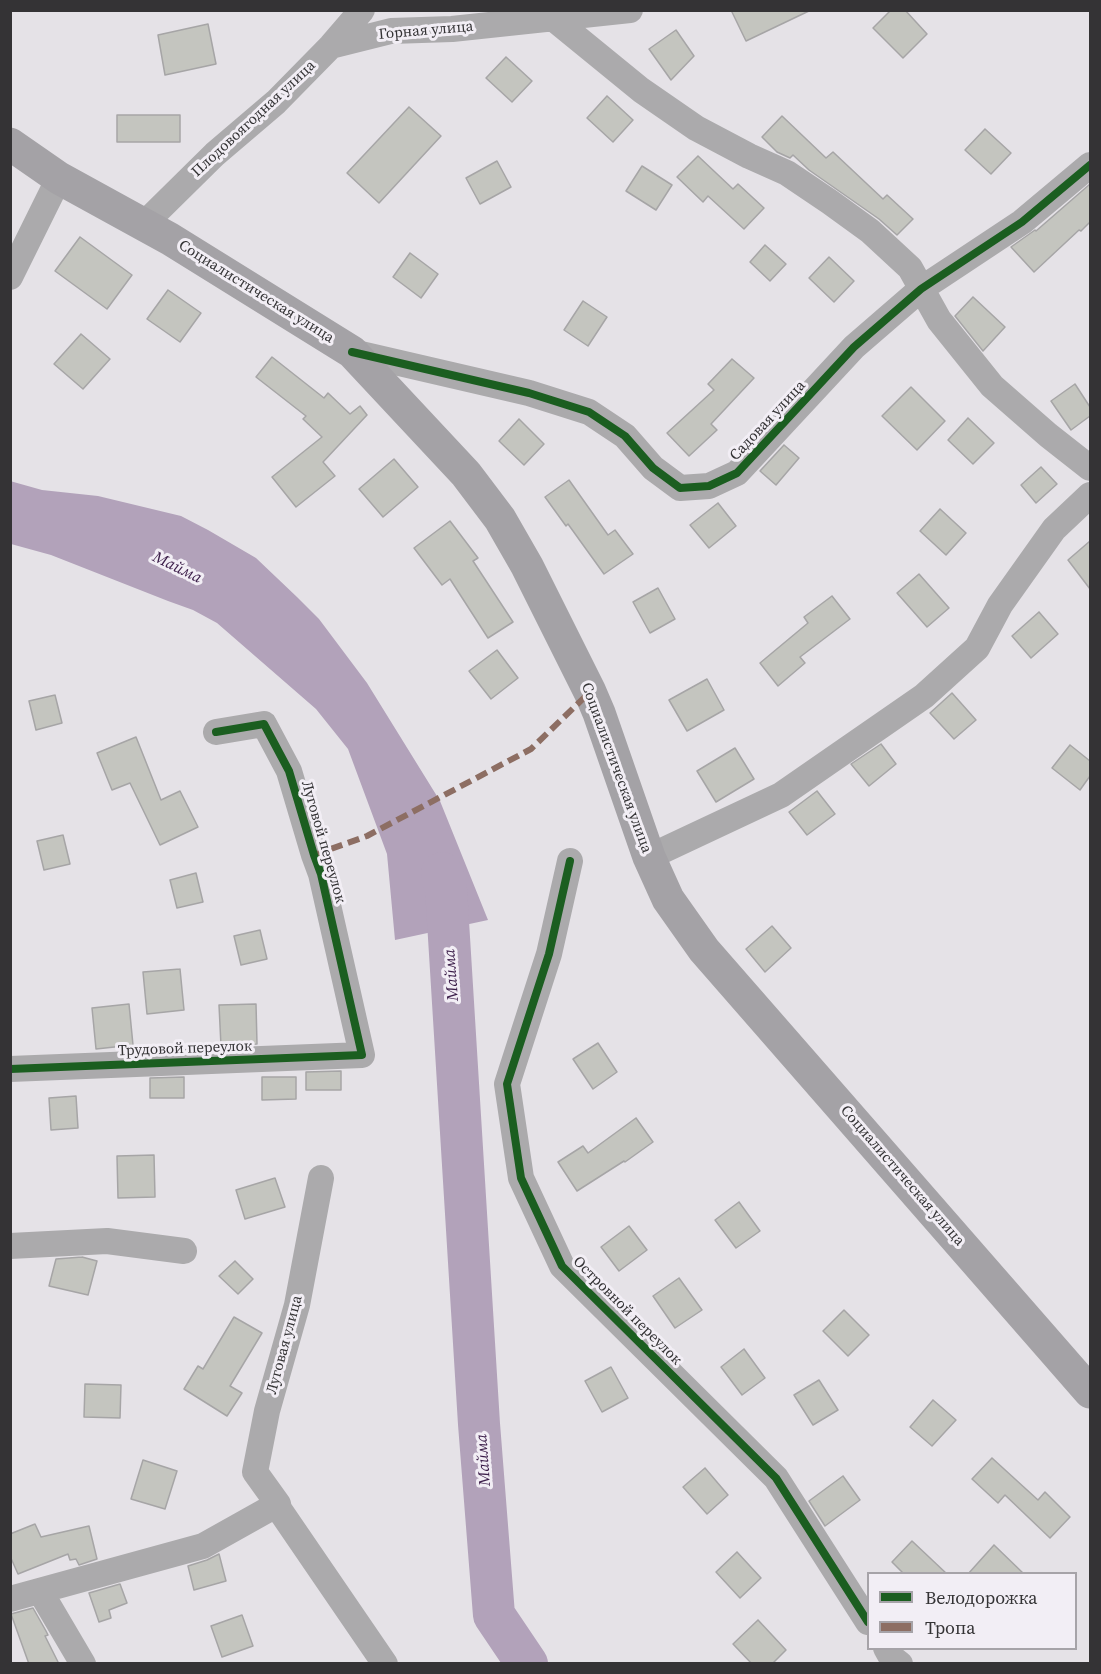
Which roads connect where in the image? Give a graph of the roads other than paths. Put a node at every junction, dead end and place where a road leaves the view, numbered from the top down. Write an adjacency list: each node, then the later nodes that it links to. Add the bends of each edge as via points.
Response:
1 (362, 10): 4 (street, Плодовоягодная улица)
2 (626, 11): 3 (street, Горная улица)
3 (554, 19): 4 (street, Горная улица, via 391,31); 10 (street, via 641,90 696,128 787,173 870,231 910,268)
4 (331, 46): 8 (street, Плодовоягодная улица)
5 (10, 144): 7 (main road, Социалистическая улица)
6 (1090, 165): 10 (street, Садовая улица, via 1023,222)
7 (59, 178): 8 (main road, Социалистическая улица); 9 (street)
8 (143, 225): 11 (main road, Социалистическая улица)
9 (10, 277)
10 (921, 289): 11 (street, Садовая улица, via 854,348 737,473 709,486 680,488 653,468 625,436 589,412 529,393); 12 (street, via 939,320 992,386)
11 (352, 352): 15 (main road, Социалистическая улица, via 466,474 500,519 554,618 599,713)
12 (1090, 468)
13 (1090, 495): 15 (street, via 1054,529 1000,605 977,648 924,696 781,795)
14 (216, 732): 17 (street, Луговой переулок, via 264,724 289,771 321,874)
15 (649, 857): 22 (main road, Социалистическая улица, via 668,898 704,950)
16 (570, 861): 26 (street, Островной переулок, via 549,954 507,1084 521,1178 562,1266 776,1478)
17 (362, 1055): 18 (street, Трудовой переулок)
18 (10, 1069)
19 (321, 1178): 23 (street, Луговая улица, via 297,1305 267,1411 255,1472)
20 (10, 1246): 21 (street, via 107,1241)
21 (184, 1251)
22 (1090, 1392)
23 (278, 1504): 24 (street, via 202,1546); 29 (street, Луговая улица)
24 (40, 1591): 25 (street); 28 (street)
25 (10, 1599)
26 (867, 1620)
27 (887, 1650): 30 (street)
28 (83, 1664)
29 (385, 1664)
30 (900, 1664)

